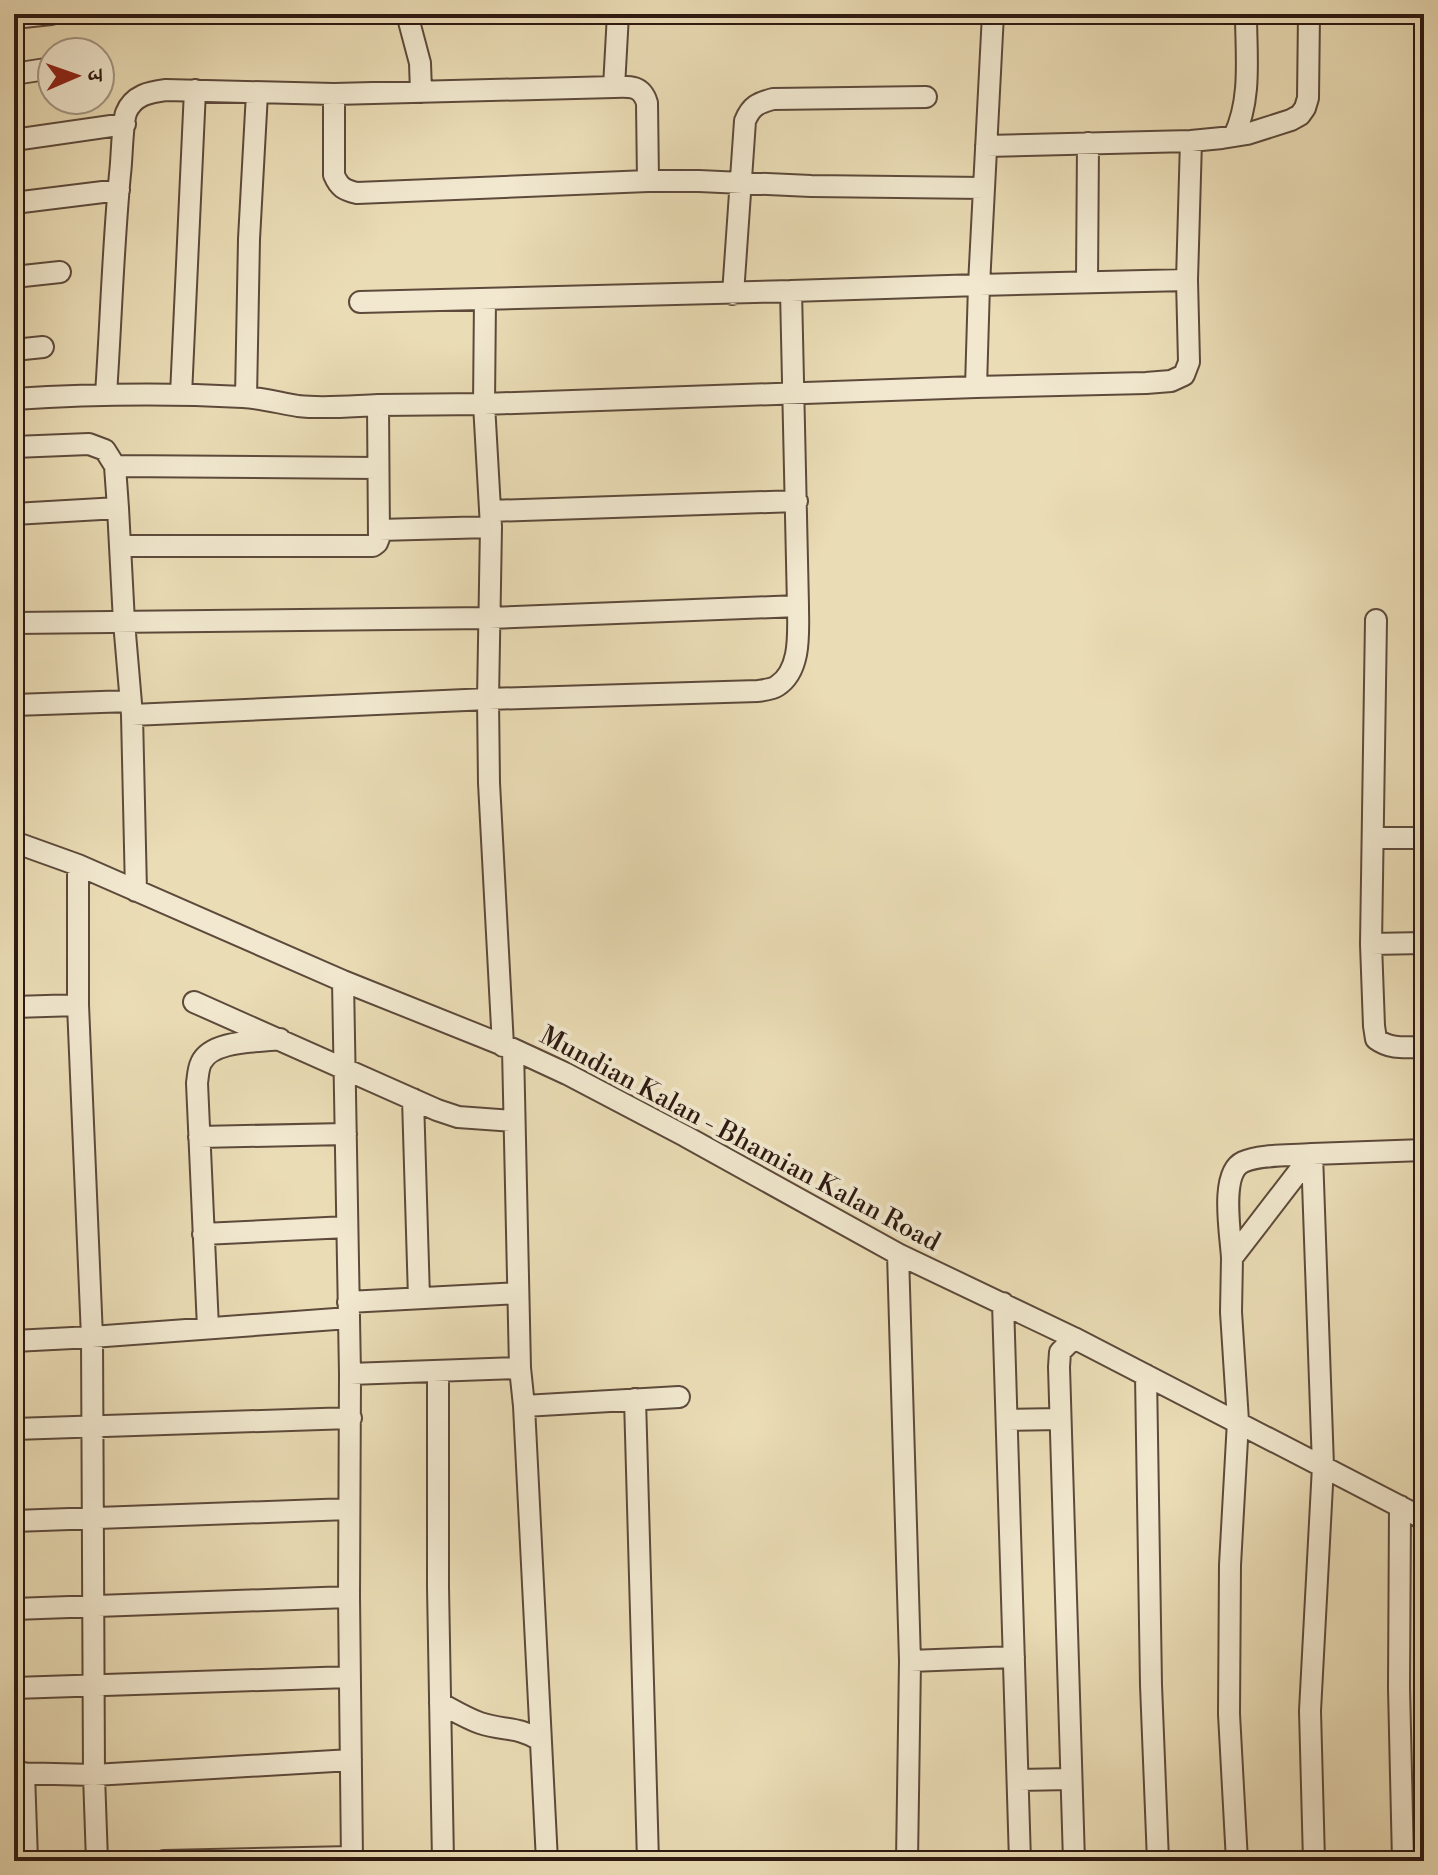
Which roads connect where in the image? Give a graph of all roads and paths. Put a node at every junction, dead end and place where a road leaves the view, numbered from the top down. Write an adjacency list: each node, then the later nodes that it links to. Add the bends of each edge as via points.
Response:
1 (51, 14): 7 (street)
2 (407, 14): 12 (street, via 420,63)
3 (618, 14): 10 (street)
4 (993, 14): 21 (street)
5 (1246, 14): 17 (street, via 1245,106)
6 (1309, 14): 17 (street, via 1305,108 1277,125)
7 (14, 18)
8 (36, 71): 9 (street)
9 (14, 74)
10 (614, 87): 12 (street); 22 (street, via 631,86 645,95)
11 (195, 90): 13 (street); 16 (street, via 148,92 134,100); 41 (street)
12 (421, 92): 14 (street)
13 (257, 93): 14 (street); 42 (street)
14 (334, 94): 22 (street, via 334,175 345,190)
15 (926, 97): 23 (street, via 760,102 745,121)
16 (125, 124): 18 (street); 25 (street)
17 (1237, 129): 19 (street)
18 (14, 140)
19 (1191, 141): 20 (street); 29 (street)
20 (1088, 143): 21 (street); 30 (street)
21 (986, 146): 24 (street)
22 (648, 181): 23 (street)
23 (742, 184): 24 (street); 33 (street)
24 (984, 188): 31 (street)
25 (119, 190): 26 (street); 39 (street)
26 (14, 203)
27 (60, 272): 28 (street)
28 (14, 277)
29 (1187, 280): 30 (street); 38 (street, via 1189,362 1184,375 1146,383)
30 (1087, 282): 31 (street)
31 (979, 285): 32 (street); 38 (street)
32 (791, 291): 33 (street); 40 (street)
33 (733, 294): 34 (street)
34 (485, 299): 35 (street); 44 (street)
35 (360, 302)
36 (43, 347): 37 (street)
37 (14, 350)
38 (976, 387): 40 (street)
39 (106, 394): 41 (street); 43 (street)
40 (793, 394): 44 (street); 49 (street)
41 (181, 395): 42 (street)
42 (246, 397): 45 (street, via 297,406)
43 (14, 399)
44 (484, 404): 45 (street); 52 (street)
45 (378, 405): 48 (street)
46 (14, 447): 47 (street, via 89,444 105,450)
47 (115, 466): 48 (street); 50 (street)
48 (378, 468): 53 (street)
49 (797, 501): 52 (street); 55 (street)
50 (118, 508): 51 (street); 54 (street)
51 (14, 514)
52 (490, 519): 53 (street); 56 (street)
53 (379, 530): 54 (street, via 373,546)
54 (120, 546): 58 (street)
55 (798, 606): 56 (street); 60 (street, via 797,647 791,670 777,687)
56 (489, 618): 58 (street); 60 (street)
57 (1376, 620): 63 (street)
58 (124, 622): 59 (street); 62 (street)
59 (14, 623)
60 (488, 699): 62 (street); 75 (street)
61 (14, 705): 62 (street)
62 (131, 708): 67 (street)
63 (1373, 838): 64 (street); 69 (street)
64 (1424, 838)
65 (14, 842): 66 (street, Mundian Kalan - Bhamian Kalan Road)
66 (78, 865): 67 (street, Mundian Kalan - Bhamian Kalan Road); 72 (street)
67 (136, 891): 70 (street, Mundian Kalan - Bhamian Kalan Road)
68 (1424, 943): 69 (street)
69 (1371, 944): 76 (street, via 1376,1039 1397,1048)
70 (343, 981): 75 (street, Mundian Kalan - Bhamian Kalan Road); 77 (street)
71 (194, 1002): 74 (street)
72 (78, 1005): 73 (street); 94 (street)
73 (14, 1007)
74 (280, 1039): 77 (street); 81 (street, via 227,1045 211,1051 201,1063)
75 (508, 1047): 79 (street); 86 (street, Mundian Kalan - Bhamian Kalan Road, via 685,1136)
76 (1424, 1047)
77 (345, 1068): 78 (street); 80 (street)
78 (413, 1099): 79 (street, via 458,1117); 89 (street)
79 (514, 1121): 88 (street)
80 (346, 1134): 81 (street); 84 (street)
81 (199, 1137): 85 (street)
82 (1424, 1150): 83 (street)
83 (1312, 1154): 87 (street); 87 (street, via 1254,1158 1239,1163 1231,1173); 110 (street)
84 (347, 1227): 85 (street); 91 (street)
85 (203, 1234): 92 (street)
86 (898, 1254): 90 (street, Mundian Kalan - Bhamian Kalan Road); 120 (street)
87 (1232, 1258): 107 (street)
88 (518, 1293): 89 (street); 97 (street)
89 (419, 1298): 91 (street)
90 (1003, 1303): 95 (street, Mundian Kalan - Bhamian Kalan Road); 106 (street)
91 (349, 1310): 92 (street); 99 (street)
92 (208, 1328): 94 (street)
93 (14, 1330): 96 (street)
94 (92, 1337): 96 (street); 108 (street)
95 (1074, 1338): 100 (street, Mundian Kalan - Bhamian Kalan Road); 105 (street, via 1060,1352)
96 (14, 1341)
97 (520, 1368): 98 (street); 103 (street)
98 (438, 1371): 99 (street); 124 (street)
99 (350, 1374): 104 (street)
100 (1146, 1375): 107 (street, Mundian Kalan - Bhamian Kalan Road); 141 (street)
101 (679, 1397): 102 (street)
102 (635, 1399): 103 (street); 137 (street)
103 (524, 1406): 125 (street)
104 (351, 1418): 108 (street); 112 (street)
105 (1060, 1419): 106 (street); 129 (street)
106 (1007, 1420): 119 (street)
107 (1238, 1421): 110 (street, Mundian Kalan - Bhamian Kalan Road); 142 (street, via 1229,1714)
108 (93, 1427): 109 (street); 113 (street)
109 (14, 1429)
110 (1323, 1466): 111 (street, Mundian Kalan - Bhamian Kalan Road); 143 (street, via 1310,1711)
111 (1400, 1506): 114 (street, Mundian Kalan - Bhamian Kalan Road); 144 (street)
112 (349, 1509): 113 (street); 116 (street)
113 (93, 1519): 115 (street); 117 (street)
114 (1424, 1519)
115 (14, 1521)
116 (349, 1597): 117 (street); 121 (street)
117 (93, 1607): 118 (street); 122 (street)
118 (14, 1609)
119 (1014, 1657): 120 (street); 130 (street)
120 (910, 1661): 138 (street)
121 (350, 1677): 122 (street); 126 (street)
122 (94, 1684): 123 (street); 128 (street)
123 (14, 1688)
124 (440, 1703): 125 (street, via 481,1723); 135 (street)
125 (540, 1740): 136 (street)
126 (351, 1760): 128 (street); 131 (street)
127 (19, 1773): 128 (street); 132 (street)
128 (94, 1775): 133 (street)
129 (1071, 1779): 130 (street); 140 (street)
130 (1018, 1780): 139 (street)
131 (352, 1859): 134 (street)
132 (27, 1861)
133 (97, 1861)
134 (164, 1861)
135 (443, 1861)
136 (547, 1861)
137 (648, 1861)
138 (907, 1861)
139 (1020, 1861)
140 (1074, 1861)
141 (1158, 1861)
142 (1237, 1861)
143 (1314, 1861)
144 (1403, 1861)

